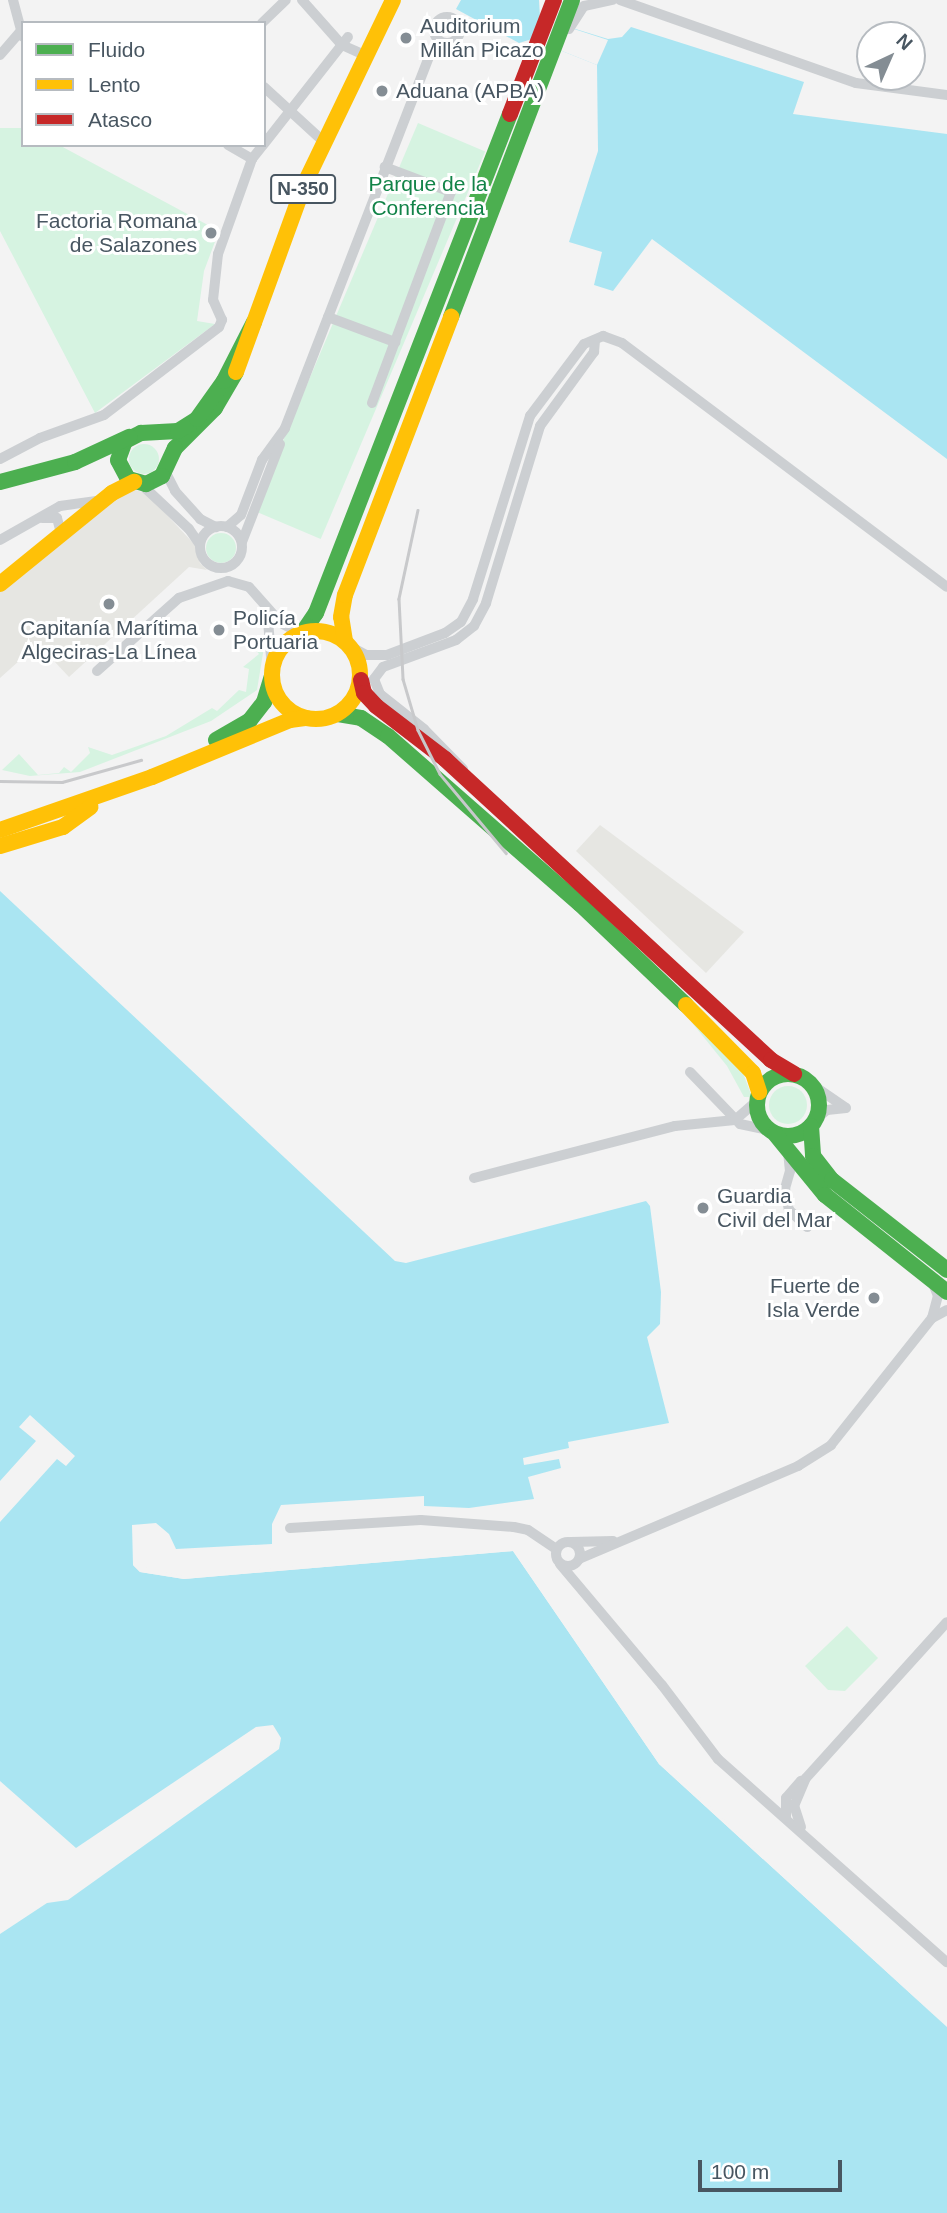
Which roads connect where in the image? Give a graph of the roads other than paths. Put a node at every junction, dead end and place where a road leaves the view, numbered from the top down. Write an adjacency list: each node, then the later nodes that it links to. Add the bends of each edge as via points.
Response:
1 (13, 0): 12 (street)
2 (286, 0): 10 (street)
3 (302, 0): 13 (street)
4 (386, 0): 17 (main road, N-350)
5 (393, 0): 17 (main road, N-350)
6 (553, 0): 53 (main road, via 317,613)
7 (572, 0): 18 (main road)
8 (612, 0): 18 (street, via 591,3 578,11 559,54)
9 (620, 0): 20 (street, via 856,83)
10 (264, 21)
11 (434, 30): 14 (street, via 438,40); 14 (street, via 441,19 457,22 459,34); 16 (street)
12 (21, 35): 15 (street)
13 (345, 41): 17 (street); 21 (street)
14 (447, 43): 16 (street)
15 (0, 55)
16 (430, 55): 27 (street)
17 (361, 57): 23 (main road, N-350)
18 (547, 68): 54 (main road, via 345,595 341,617)
19 (266, 89): 21 (street)
20 (947, 95)
21 (289, 113): 22 (street); 23 (street)
22 (266, 142)
23 (324, 142): 29 (main road, N-350, via 289,221)
24 (231, 147): 26 (street)
25 (262, 147): 26 (street)
26 (252, 159): 37 (street, via 218,254 213,309 220,315 219,327 104,415 40,438)
27 (385, 167): 28 (street); 31 (street, via 451,192)
28 (328, 317): 31 (street); 33 (street)
29 (254, 322): 34 (main road, N-350, via 224,381 197,419 178,431); 39 (main road, N-350, via 243,358 223,395)
30 (595, 340): 51 (street, via 607,336 622,343); 54 (street, via 584,344 530,416 473,598 461,622 387,655 373,656); 61 (street, via 594,352 536,435 481,615 462,637 387,665 374,679 376,691 454,756)
31 (395, 342): 32 (street)
32 (372, 403)
33 (285, 428): 44 (street, via 262,460 241,515); 47 (street)
34 (147, 433): 35 (main road, N-350); 39 (main road, via 163,442)
35 (129, 437): 36 (main road); 38 (main road)
36 (101, 451): 38 (main road); 40 (main road)
37 (0, 459)
38 (119, 465): 41 (main road); 42 (main road, via 111,488)
39 (167, 465): 41 (main road, N-350, via 152,483); 44 (street, via 175,491 200,519)
40 (0, 482)
41 (136, 483): 48 (street, via 190,529); 50 (main road, N-350, via 112,493)
42 (95, 501): 43 (street, via 60,506); 45 (main road)
43 (42, 518): 45 (street, via 57,518); 46 (street)
44 (221, 527): 47 (street); 48 (street, via 206,532)
45 (60, 529): 49 (main road)
46 (0, 540)
47 (242, 542): 48 (street, via 240,558 221,569 206,562)
48 (200, 545)
49 (0, 578)
50 (0, 584)
51 (947, 587)
52 (267, 609): 53 (street, via 290,630); 55 (street, via 254,592 236,581 186,594); 56 (street)
53 (302, 633): 54 (main road, via 327,632); 56 (main road, via 281,647)
54 (348, 644): 57 (main road)
55 (97, 671)
56 (272, 673): 59 (main road, via 280,701); 62 (main road, via 264,702 237,730)
57 (360, 680): 58 (main road, via 355,696); 61 (main road, via 368,699)
58 (338, 714): 59 (main road); 69 (main road, via 361,718 388,736 580,904 732,1049 753,1073)
59 (307, 718): 60 (main road, via 289,720)
60 (113, 791): 63 (main road); 65 (main road, via 63,827)
61 (479, 791): 67 (main road, via 771,1060)
62 (0, 816)
63 (28, 821): 64 (main road); 65 (main road)
64 (0, 830)
65 (6, 845)
66 (690, 1072): 70 (street)
67 (794, 1074): 68 (main road); 69 (main road, via 775,1076)
68 (811, 1084): 71 (main road, via 819,1101); 71 (street, via 851,1111 827,1110)
69 (758, 1097): 70 (street); 72 (main road, via 761,1121)
70 (734, 1120): 72 (street); 74 (street, via 675,1126)
71 (813, 1123): 72 (main road, via 794,1135); 76 (main road, via 813,1156 832,1180)
72 (772, 1132): 73 (main road)
73 (787, 1150): 75 (street, via 789,1210); 77 (main road, via 825,1195)
74 (474, 1178)
75 (807, 1227)
76 (947, 1270)
77 (931, 1278): 78 (main road); 80 (street, via 938,1296)
78 (947, 1292)
79 (947, 1310): 80 (street)
80 (932, 1318): 82 (street, via 853,1422 822,1452 717,1502)
81 (290, 1528): 84 (street, via 421,1520 514,1527)
82 (613, 1541): 83 (street); 85 (street)
83 (571, 1542): 84 (street); 85 (street, via 578,1547)
84 (556, 1549): 86 (street)
85 (578, 1560): 86 (street, via 569,1566); 87 (street)
86 (561, 1564): 87 (street)
87 (583, 1588): 90 (street, via 718,1759)
88 (947, 1622): 89 (street)
89 (807, 1778): 91 (street); 93 (street, via 794,1806)
90 (746, 1787): 91 (street, via 772,1802); 92 (street)
91 (788, 1796): 92 (street)
92 (786, 1818): 93 (street)
93 (807, 1835): 94 (street)
94 (947, 1962)

